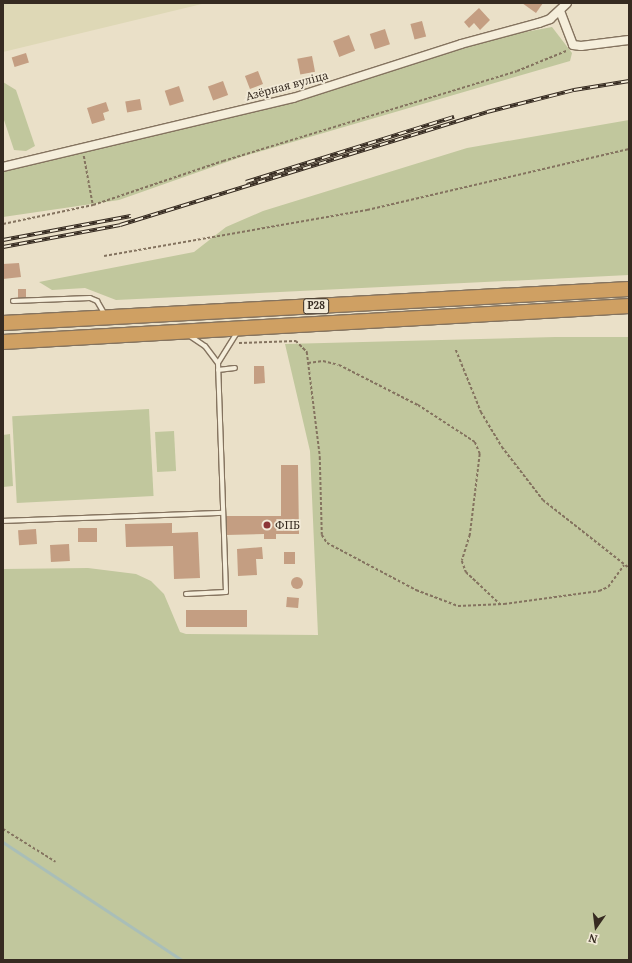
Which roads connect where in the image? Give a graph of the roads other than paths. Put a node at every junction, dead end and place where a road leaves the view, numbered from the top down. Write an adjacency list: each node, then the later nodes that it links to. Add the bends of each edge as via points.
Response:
1 (567, 3): 2 (street, Азёрная вуліца)
2 (560, 11): 3 (street, via 570,40 581,46); 4 (street, Азёрная вуліца, via 539,23 461,44 293,98)
3 (629, 40)
4 (3, 167)
5 (629, 289): 8 (highway, Р28)
6 (13, 301): 8 (lane, via 95,298)
7 (629, 306): 10 (highway, Р28)
8 (106, 318): 9 (highway, Р28)
9 (3, 323)
10 (240, 329): 11 (highway, Р28); 13 (lane, via 228,343)
11 (183, 332): 12 (highway, Р28); 13 (lane, via 205,346)
12 (3, 342)
13 (218, 363): 15 (lane)
14 (235, 368): 15 (lane)
15 (218, 370): 16 (lane)
16 (223, 513): 17 (lane); 18 (lane, via 226,592)
17 (3, 521)
18 (186, 594)

